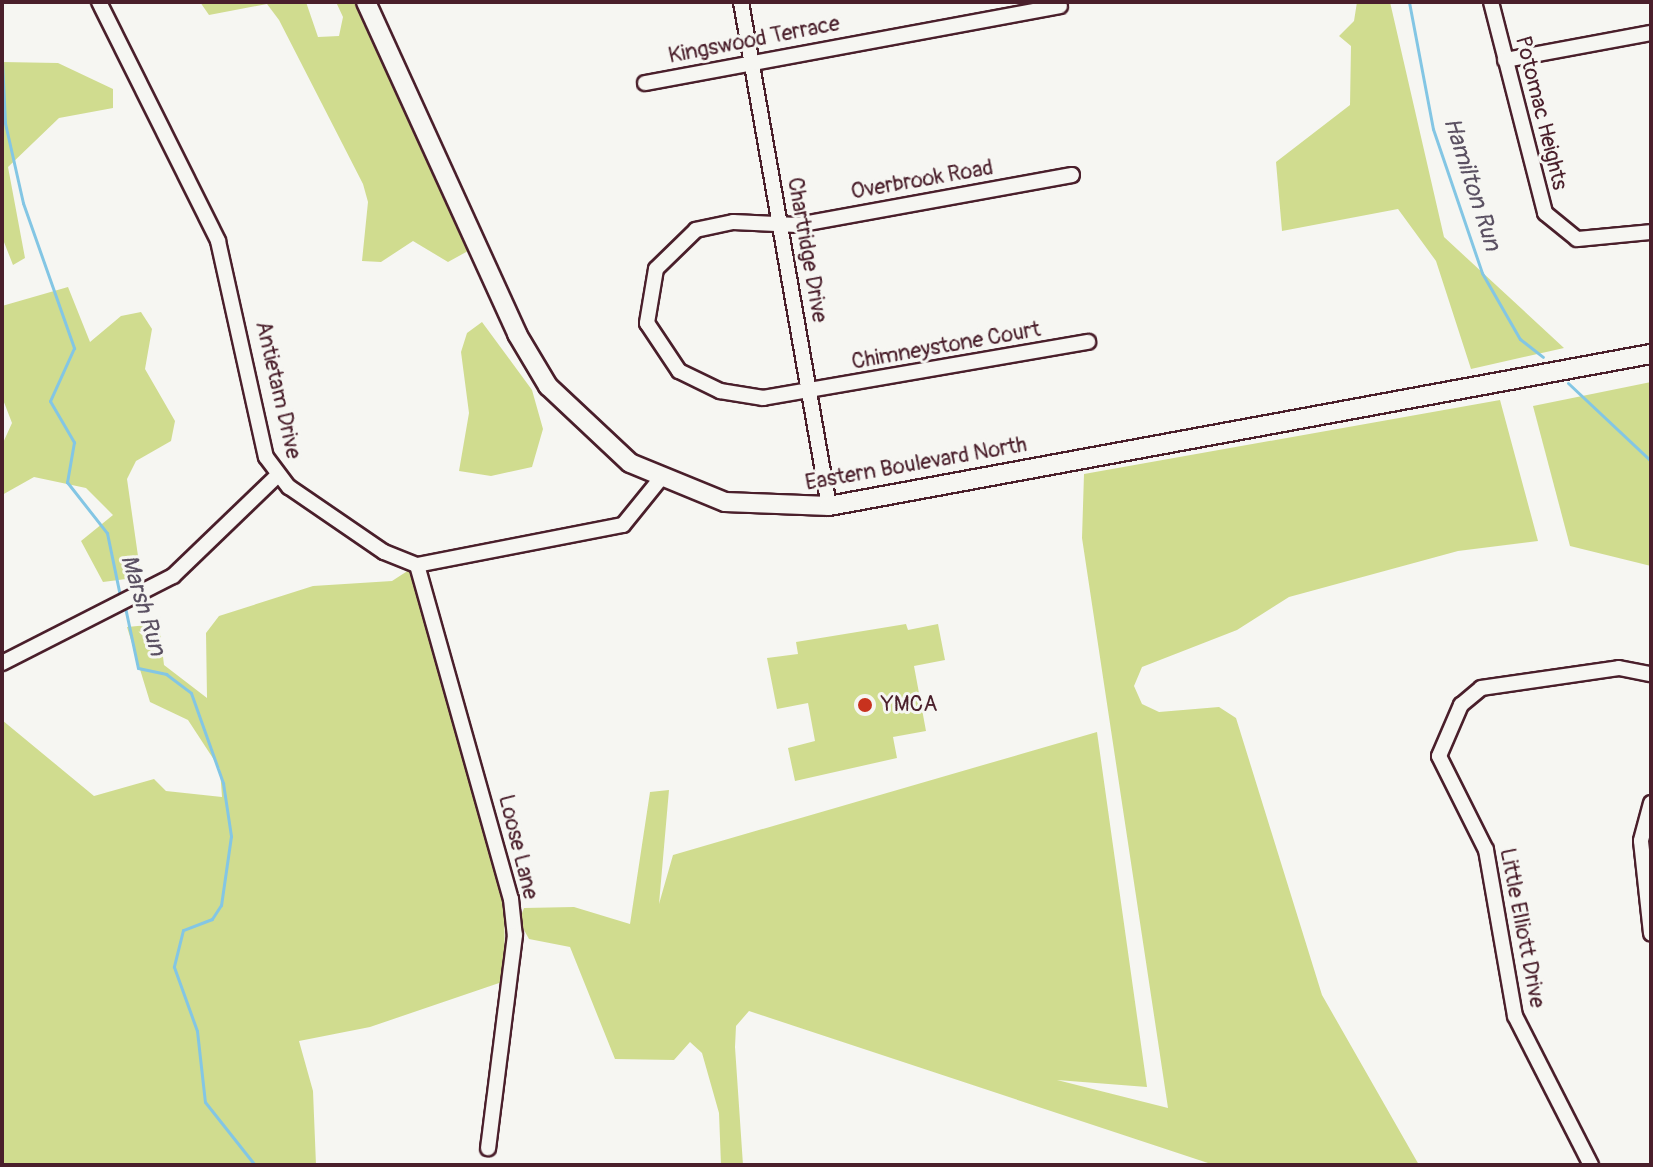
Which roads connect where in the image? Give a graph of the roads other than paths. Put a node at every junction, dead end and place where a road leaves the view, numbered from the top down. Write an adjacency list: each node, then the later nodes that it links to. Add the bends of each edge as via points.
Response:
1 (99, 2): 16 (street, Antietam Drive, via 218,241)
2 (366, 2): 17 (main road, Eastern Boulevard North, via 533,363 597,440)
3 (741, 2): 8 (street, Chartridge Drive)
4 (1491, 2): 7 (street, Potomac Heights)
5 (1060, 6): 8 (street, Kingswood Terrace)
6 (1651, 33): 7 (street)
7 (1505, 60): 12 (street, Potomac Heights, via 1539,199 1554,224 1592,241)
8 (751, 62): 9 (street, Kingswood Terrace); 11 (street, Chartridge Drive)
9 (645, 83)
10 (1072, 175): 11 (street, Overbrook Road)
11 (780, 224): 15 (street, Chartridge Drive); 15 (street, Overbrook Road, via 713,225 680,240 648,287 647,323 665,357 697,382 743,396)
12 (1651, 232)
13 (1088, 342): 15 (street, Chimneystone Court)
14 (1651, 354): 18 (main road, Eastern Boulevard North)
15 (811, 393): 18 (street, Chartridge Drive)
16 (277, 476): 19 (street, Antietam Drive, via 384,552); 20 (street, via 195,559 130,600)
17 (661, 478): 18 (main road, Eastern Boulevard North, via 725,502); 19 (street, via 623,525)
18 (829, 506)
19 (417, 565): 24 (street, Loose Lane, via 511,899 515,935)
20 (2, 663)
21 (1651, 674): 25 (street, Little Elliott Drive, via 1619,668 1481,688 1459,708 1439,756 1486,850 1515,1016)
22 (1651, 803): 23 (street, via 1641,841)
23 (1651, 933)
24 (488, 1148)
25 (1591, 1165)

